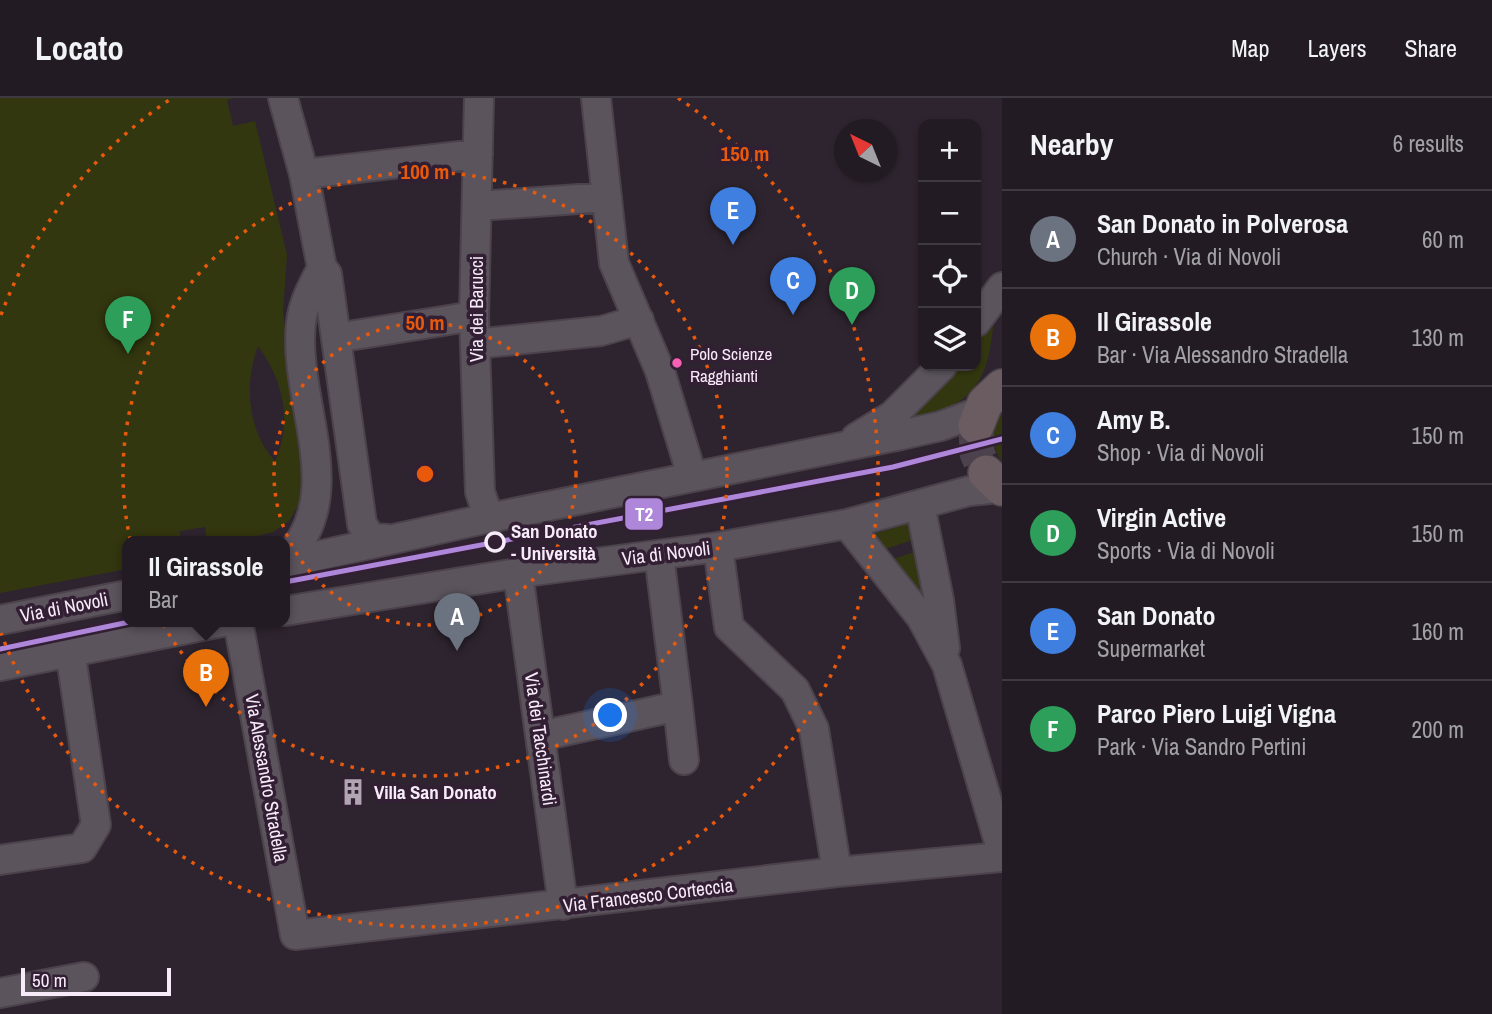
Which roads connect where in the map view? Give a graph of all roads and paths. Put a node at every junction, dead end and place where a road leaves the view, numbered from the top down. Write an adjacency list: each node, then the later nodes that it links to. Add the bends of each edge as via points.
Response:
1 (283, 98): 5 (street)
2 (479, 98): 4 (street, Via dei Barucci)
3 (596, 98): 6 (street)
4 (478, 154): 5 (street); 7 (street, Via dei Barucci)
5 (304, 174): 8 (street)
6 (607, 197): 7 (street); 11 (street, via 614,263)
7 (479, 206): 12 (street, Via dei Barucci)
8 (322, 268): 13 (street, via 327,274); 24 (street, via 304,307 300,335 316,494 303,537)
9 (1002, 288): 10 (street)
10 (981, 315)
11 (639, 320): 12 (street, via 601,331); 17 (street)
12 (474, 330): 13 (street); 20 (street, Via dei Barucci, via 480,492)
13 (336, 338): 22 (street, via 362,524 371,538)
14 (937, 371): 16 (street, via 892,416)
15 (990, 398): 16 (street, via 941,426)
16 (827, 451): 17 (street)
17 (692, 476): 20 (street)
18 (997, 483): 19 (street, Via di Novoli)
19 (919, 505): 21 (street, Via di Novoli); 34 (street)
20 (489, 518): 22 (street)
21 (848, 524): 23 (street, Via di Novoli); 34 (street, via 921,617)
22 (387, 539): 26 (street)
23 (718, 547): 25 (street, Via di Novoli); 41 (street, via 729,627 795,690 814,729)
24 (290, 554)
25 (659, 555): 27 (street, Via di Novoli); 36 (street)
26 (290, 560)
27 (518, 573): 29 (street, Via di Novoli); 37 (street, Via dei Tacchinardi)
28 (122, 596): 30 (street, Via di Novoli)
29 (290, 610)
30 (0, 620)
31 (195, 627): 33 (street)
32 (239, 627): 43 (street, Via Alessandro Stradella)
33 (70, 650): 35 (street); 40 (street, via 96,825 82,848)
34 (947, 665): 39 (street)
35 (0, 666)
36 (678, 706): 37 (street); 38 (street)
37 (541, 736): 42 (street, Via dei Tacchinardi)
38 (684, 760)
39 (1002, 855): 41 (street, Via Francesco Corteccia)
40 (0, 860)
41 (837, 872): 42 (street, Via Francesco Corteccia)
42 (564, 905): 43 (street, Via Francesco Corteccia)
43 (295, 935)
44 (84, 977): 45 (street)
45 (0, 993)

